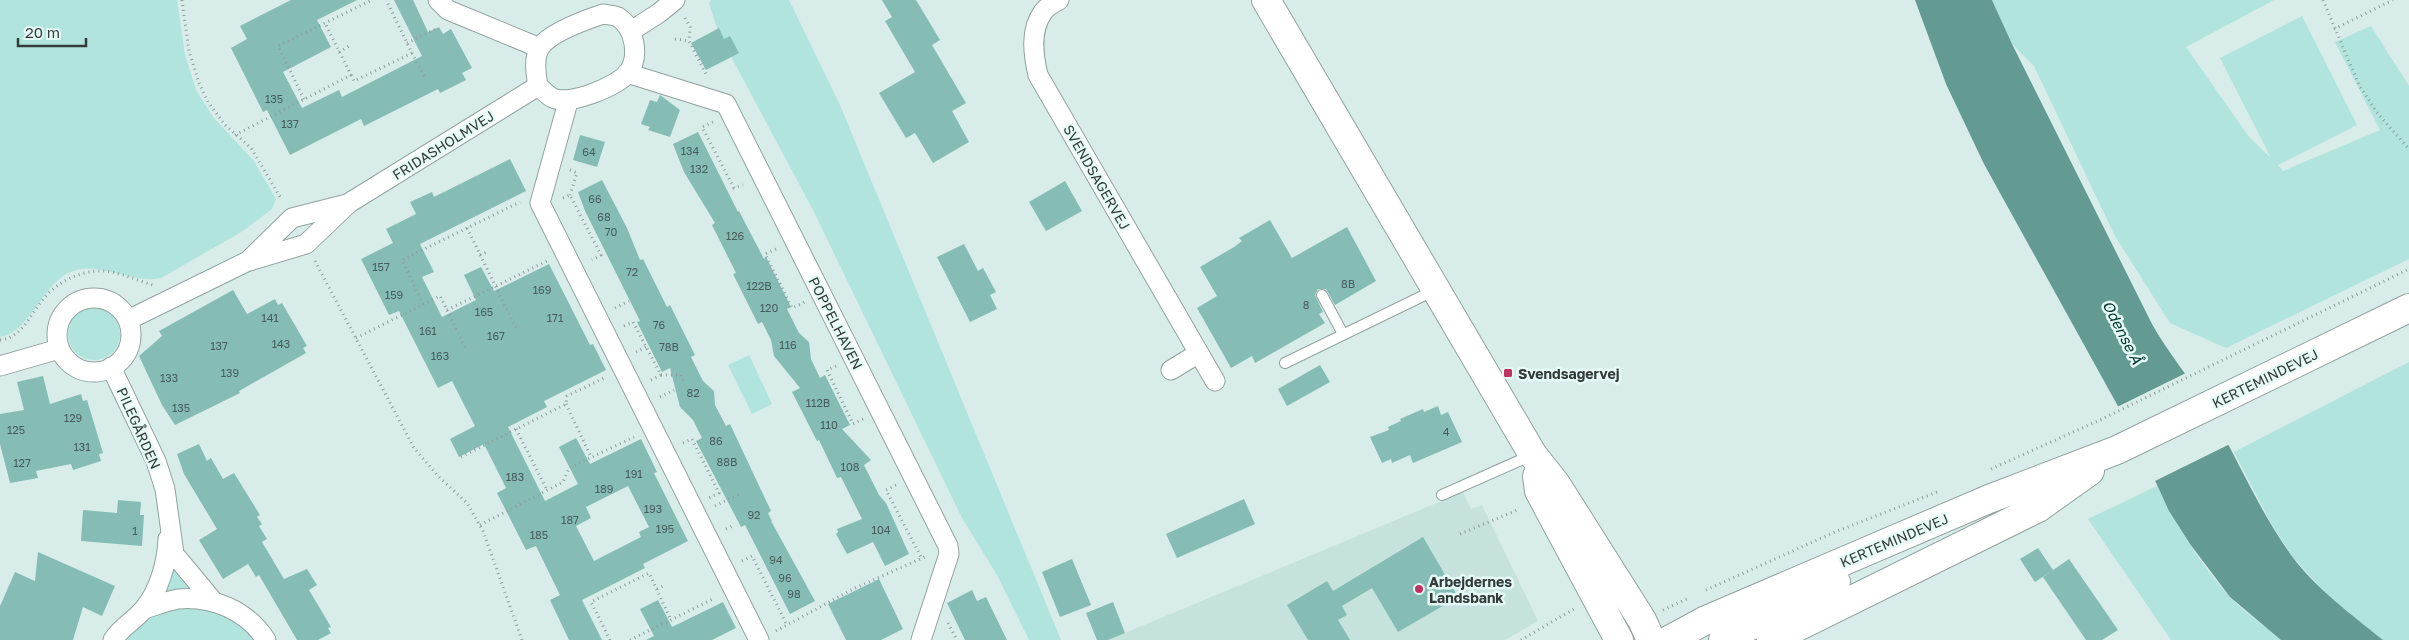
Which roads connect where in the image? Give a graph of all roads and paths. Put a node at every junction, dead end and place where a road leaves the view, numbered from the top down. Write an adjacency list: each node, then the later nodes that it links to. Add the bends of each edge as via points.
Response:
1 (182, 0): 29 (path, via 189,51 199,83 208,102)
2 (372, 0): 12 (path)
3 (386, 0): 17 (path)
4 (438, 0): 11 (street)
5 (675, 0): 14 (street); 16 (path, via 690,27)
6 (1059, 0): 58 (street, SVENDSAGERVEJ, via 1043,11 1035,30 1033,54 1038,75)
7 (1266, 0): 45 (main road)
8 (2323, 0): 13 (path)
9 (2393, 0): 13 (path)
10 (604, 7): 14 (street); 19 (street, via 568,26)
11 (461, 16): 17 (path); 19 (street)
12 (325, 23): 20 (path); 26 (path, via 278,46)
13 (2334, 29): 30 (path, via 2359,85 2378,114)
14 (631, 31): 22 (street, via 635,56)
15 (675, 39): 16 (path)
16 (689, 41): 28 (path)
17 (407, 43): 21 (path)
18 (349, 46): 20 (path)
19 (540, 48): 25 (street, via 535,68)
20 (339, 52): 23 (path)
21 (412, 53): 23 (path, via 354,81); 24 (path)
22 (627, 73): 27 (street, via 597,92); 28 (street)
23 (351, 75): 26 (path)
24 (425, 78)
25 (538, 86): 27 (street, via 553,98); 33 (street, FRIDASHOLMVEJ)
26 (304, 100): 29 (path)
27 (568, 102): 32 (street)
28 (725, 108): 31 (street, POPPELHAVEN); 31 (path, via 702,127 734,188)
29 (235, 135): 34 (path, via 251,148)
30 (2409, 149)
31 (762, 176): 36 (street, POPPELHAVEN)
32 (543, 199): 35 (path); 40 (street); 40 (path, via 570,194 601,255)
33 (348, 203): 34 (street, FRIDASHOLMVEJ); 37 (street, FRIDASHOLMVEJ)
34 (292, 218): 41 (street, FRIDASHOLMVEJ)
35 (467, 228): 39 (path); 48 (path, via 402,260)
36 (794, 240): 46 (street, POPPELHAVEN); 46 (path, via 765,254 792,308)
37 (306, 244): 41 (street, FRIDASHOLMVEJ); 54 (path)
38 (487, 252): 39 (path)
39 (480, 255): 44 (path)
40 (568, 261): 44 (path); 62 (street)
41 (246, 262): 51 (street, FRIDASHOLMVEJ)
42 (2409, 269): 78 (path, via 2100,420)
43 (161, 280): 55 (path, via 153,285 104,271 71,276 46,296 24,327 9,339)
44 (495, 286): 50 (path); 52 (path)
45 (1436, 290): 53 (lane); 75 (main road)
46 (821, 295): 79 (street, POPPELHAVEN)
47 (1322, 295): 53 (lane)
48 (423, 304): 50 (path, via 440,296); 54 (path)
49 (2409, 308): 74 (main road, KERTEMINDEVEJ)
50 (446, 310): 57 (path)
51 (128, 320): 56 (street, via 111,302 86,298 69,308 58,323); 61 (street, via 130,342 127,352)
52 (516, 328)
53 (1343, 334): 59 (lane)
54 (356, 338): 88 (path, via 414,448 467,503)
55 (0, 340)
56 (60, 348): 60 (street); 61 (street, via 76,367 87,371)
57 (466, 349)
58 (1199, 353): 63 (street); 65 (street, SVENDSAGERVEJ)
59 (1285, 364)
60 (0, 366)
61 (112, 367): 87 (street, PILEGÅRDEN, via 156,460)
62 (623, 369): 69 (path, via 567,396); 72 (street)
63 (1170, 370)
64 (661, 375): 66 (path, via 681,375)
65 (1215, 381)
66 (685, 384)
67 (674, 390): 68 (path)
68 (666, 394)
69 (566, 404): 71 (path); 73 (path)
70 (582, 422): 71 (path)
71 (576, 425): 77 (path)
72 (652, 428): 77 (path); 86 (street)
73 (516, 429): 76 (path); 80 (path)
74 (2122, 448): 84 (main road, KERTEMINDEVEJ); 116 (main road, KERTEMINDEVEJ, via 2038,508)
75 (1533, 455): 83 (lane); 85 (main road, via 1539,491); 113 (main road, via 1556,484 1616,578)
76 (460, 457)
77 (591, 457): 80 (path, via 570,468 564,482)
78 (1983, 472)
79 (912, 476): 90 (street, POPPELHAVEN); 91 (path, via 886,490)
80 (547, 490): 88 (path)
81 (1940, 490): 96 (path)
82 (739, 494): 86 (path)
83 (1442, 494)
84 (1989, 499): 114 (main road, KERTEMINDEVEJ, via 1706,620); 115 (main road, via 1869,566)
85 (1544, 500): 89 (path); 98 (main road)
86 (696, 514): 92 (street)
87 (169, 520): 99 (street, PILEGÅRDEN, via 174,554); 101 (street, PILEGÅRDEN, via 168,555 161,578)
88 (480, 525): 106 (path)
89 (1460, 534)
90 (948, 546): 91 (path); 110 (street, via 949,554)
91 (922, 559): 103 (path, via 853,589)
92 (724, 570): 94 (street); 103 (path, via 752,556)
93 (663, 586): 95 (path)
94 (733, 588): 102 (path); 109 (street)
95 (657, 589): 102 (path); 107 (path, via 649,573 591,602)
96 (1704, 591)
97 (1696, 595): 100 (path)
98 (1596, 596): 111 (path); 112 (main road)
99 (213, 601): 101 (street, PILEGÅRDEN, via 177,599); 105 (street, PILEGÅRDEN, via 240,613)
100 (1671, 607)
101 (144, 609): 104 (street, PILEGÅRDEN)
102 (671, 620): 108 (path)
103 (787, 626): 109 (path)
104 (112, 640)
105 (266, 640)
106 (522, 640)
107 (610, 640)
108 (630, 640)
109 (759, 640)
110 (921, 640)
111 (1520, 640)
112 (1618, 640)
113 (1651, 640)
114 (1669, 640)
115 (1723, 640)
116 (1771, 640)

